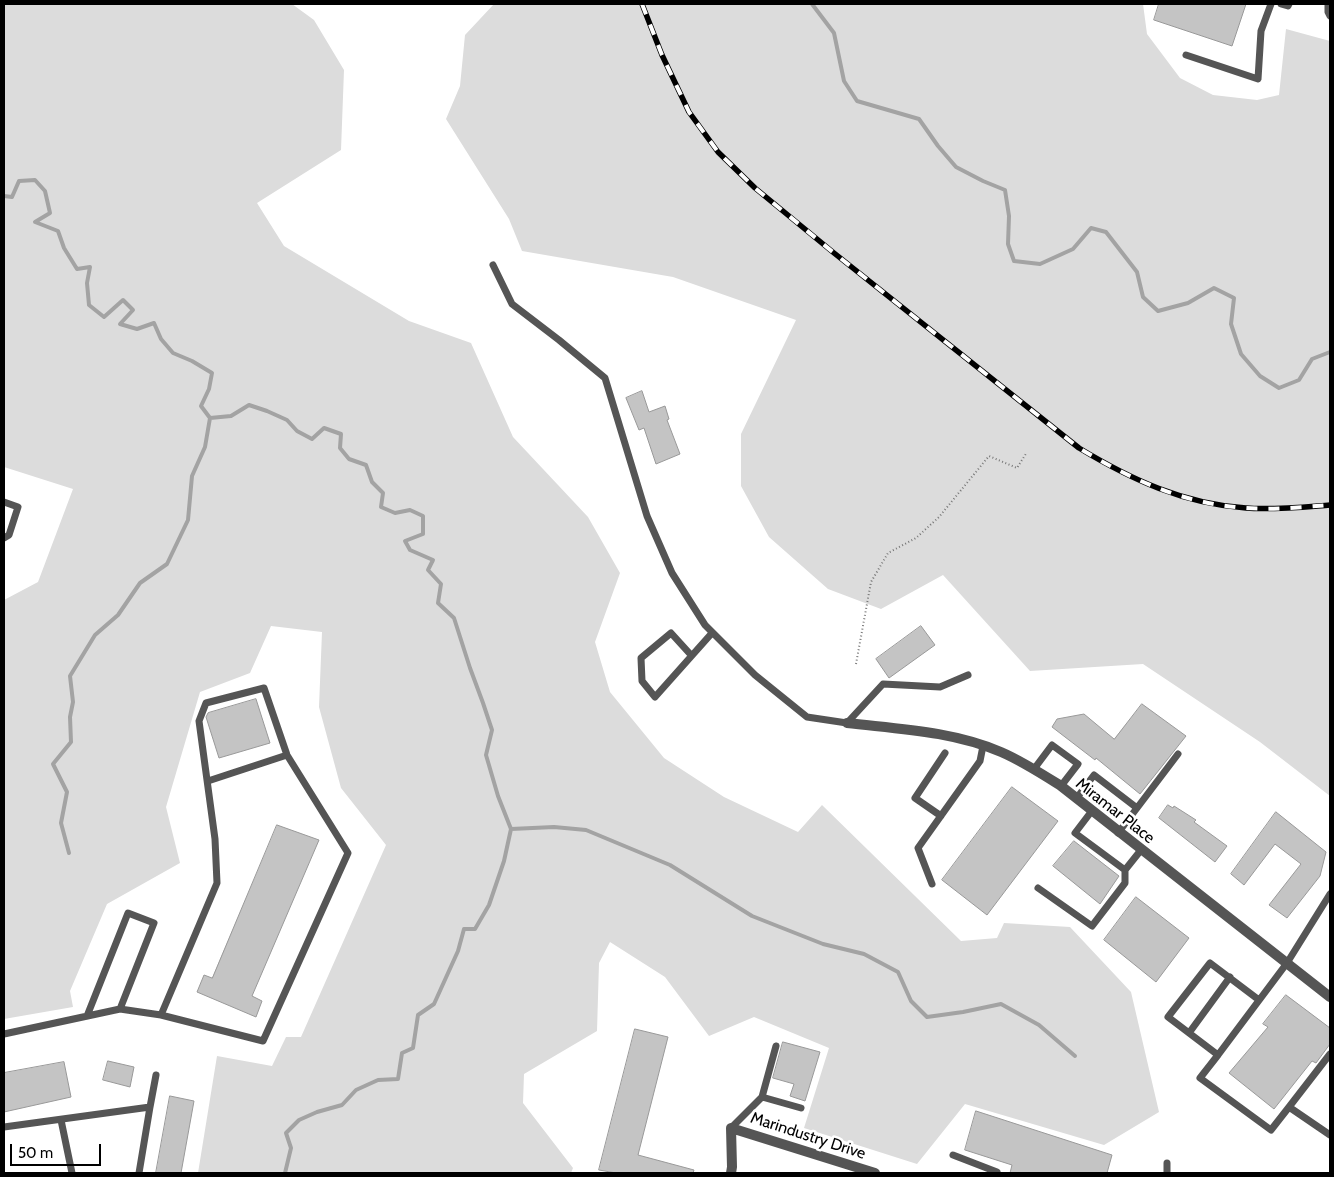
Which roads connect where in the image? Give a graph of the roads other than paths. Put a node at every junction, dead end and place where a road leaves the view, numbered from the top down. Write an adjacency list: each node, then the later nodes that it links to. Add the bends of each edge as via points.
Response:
1 (1272, 4): 6 (lane, via 1261,31 1258,79)
2 (1281, 4): 3 (lane)
3 (1289, 4)
4 (1328, 4): 5 (lane)
5 (1330, 16)
6 (1186, 55)
7 (493, 265): 10 (lane, via 512,304 606,378 647,516 672,573)
8 (4, 502): 9 (lane, via 18,506 9,535)
9 (4, 538)
10 (712, 633): 11 (lane); 13 (lane, via 755,675 807,717)
11 (691, 655): 11 (lane, via 655,697 642,681 641,658 671,633)
12 (968, 675): 13 (lane, via 940,687 883,684)
13 (847, 723): 14 (street, Miramar Place, via 930,732)
14 (983, 746): 18 (street, Miramar Place); 24 (lane, via 980,761)
15 (945, 753): 24 (lane, via 915,798)
16 (1178, 754): 22 (lane)
17 (287, 755): 19 (lane); 19 (lane, via 264,688 206,703 199,721); 36 (lane, via 348,853 263,1041)
18 (1034, 769): 20 (street, Miramar Place); 20 (lane, via 1052,745 1078,764)
19 (208, 781): 36 (lane, via 217,883)
20 (1061, 786): 21 (street, Miramar Place)
21 (1076, 799): 22 (lane, via 1094,775); 23 (street, Miramar Place)
22 (1137, 808): 25 (lane)
23 (1091, 812): 25 (street, Miramar Place); 27 (lane, via 1076,833)
24 (941, 816): 28 (lane, via 918,848)
25 (1118, 833): 26 (street, Miramar Place)
26 (1140, 850): 27 (lane); 31 (street, Miramar Place)
27 (1126, 870): 29 (lane, via 1125,883 1092,926)
28 (932, 884)
29 (1038, 888)
30 (1330, 894): 31 (lane)
31 (1287, 963): 33 (street, Miramar Place); 34 (lane)
32 (1230, 978): 34 (lane); 38 (lane); 38 (lane, via 1210,963 1168,1017)
33 (1330, 997)
34 (1260, 1000): 41 (lane)
35 (120, 1009): 36 (lane); 37 (lane); 37 (lane, via 154,923 128,913)
36 (161, 1015)
37 (87, 1016): 39 (lane)
38 (1189, 1033): 41 (lane)
39 (4, 1034)
40 (776, 1046): 44 (lane)
41 (1218, 1054): 45 (lane, via 1200,1078 1271,1130)
42 (1330, 1054): 45 (lane)
43 (156, 1075): 46 (lane)
44 (762, 1097): 47 (lane); 50 (lane)
45 (1289, 1107): 51 (lane)
46 (150, 1108): 48 (lane); 55 (lane)
47 (801, 1108)
48 (61, 1120): 49 (lane); 54 (lane)
49 (4, 1127)
50 (731, 1128): 56 (street); 57 (street, Marindustry Drive)
51 (1330, 1135)
52 (953, 1155): 58 (lane)
53 (1168, 1163): 59 (lane)
54 (72, 1173)
55 (139, 1173)
56 (731, 1173)
57 (875, 1173)
58 (996, 1173)
59 (1167, 1173)

